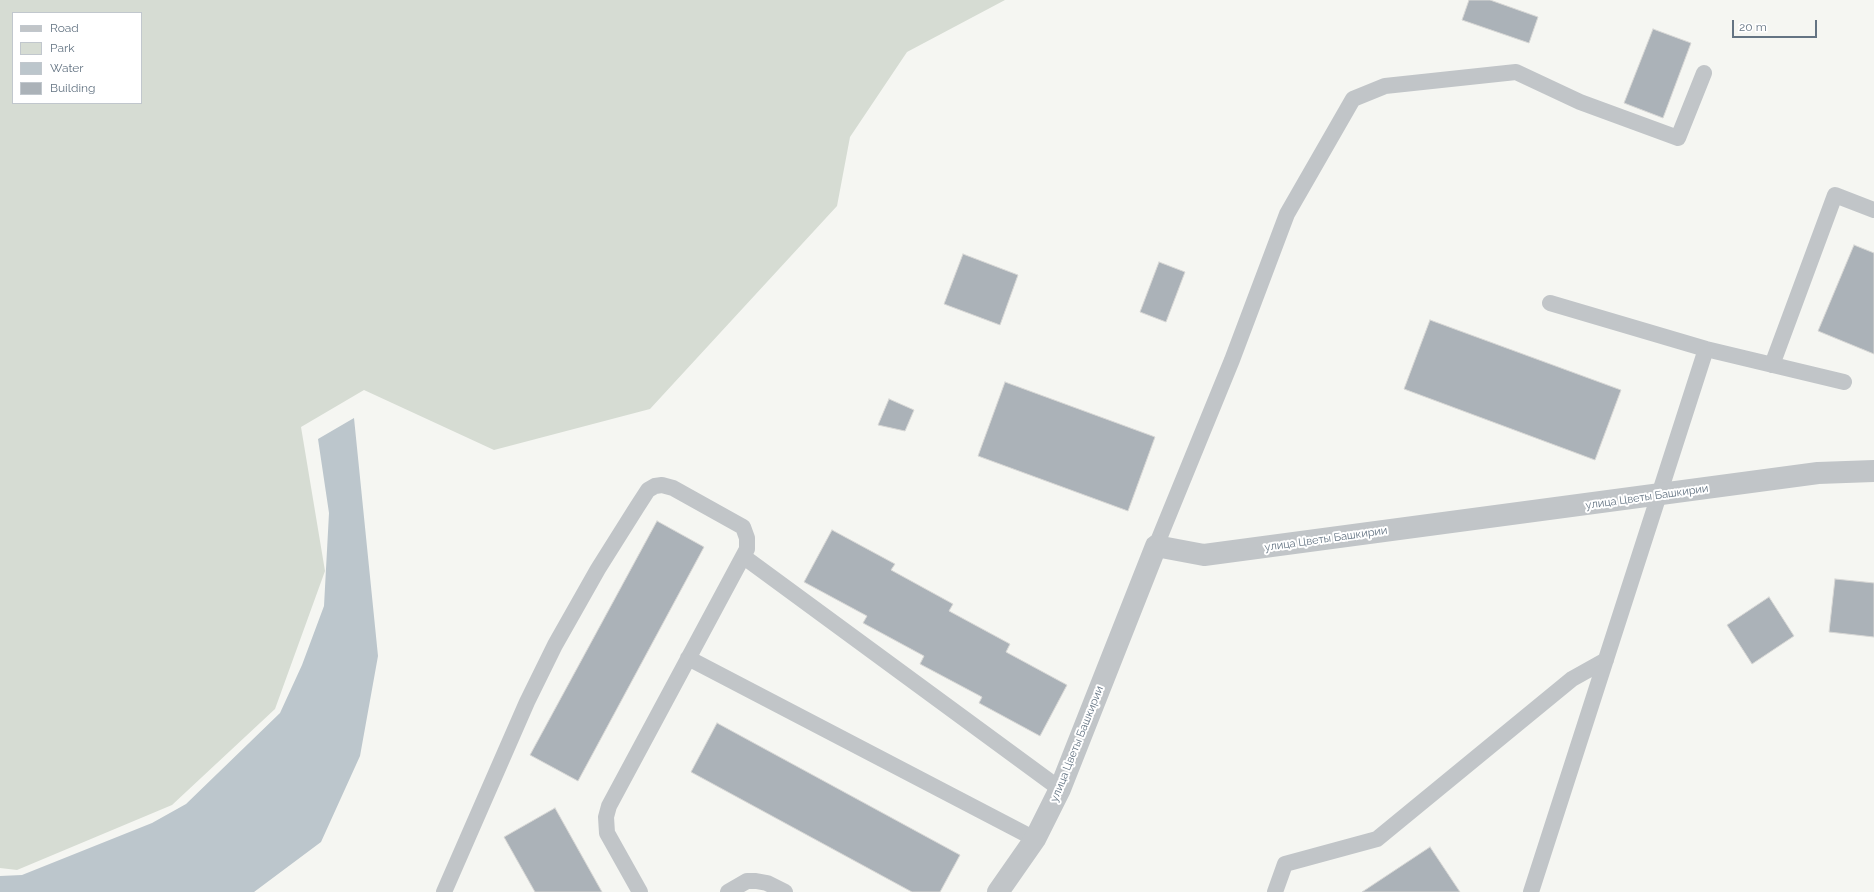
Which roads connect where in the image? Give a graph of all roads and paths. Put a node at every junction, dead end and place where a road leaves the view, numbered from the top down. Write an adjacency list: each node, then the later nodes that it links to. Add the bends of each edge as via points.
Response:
1 (1704, 73): 9 (lane, via 1678,138 1580,102 1516,72 1385,86 1354,99 1287,214 1232,360)
2 (1874, 210): 5 (lane, via 1835,195)
3 (1550, 303): 4 (lane)
4 (1706, 349): 5 (lane); 8 (lane)
5 (1772, 365): 6 (lane)
6 (1844, 382)
7 (1874, 471): 8 (street, улица Цветы Башкирии, via 1818,473)
8 (1658, 495): 9 (street, улица Цветы Башкирии, via 1204,555); 12 (lane)
9 (1156, 546): 13 (street, улица Цветы Башкирии)
10 (744, 557): 11 (lane); 13 (lane); 15 (lane, via 747,538 743,527 668,486 655,486 648,490 602,562 555,645 527,702)
11 (688, 658): 14 (lane); 16 (lane, via 609,806 606,817 608,833)
12 (1606, 660): 20 (lane, via 1572,679 1377,839 1285,864); 21 (lane)
13 (1060, 789): 14 (street, улица Цветы Башкирии)
14 (1035, 839): 19 (street, улица Цветы Башкирии)
15 (446, 891)
16 (640, 892)
17 (728, 892): 18 (lane, via 747,882 756,881 767,883)
18 (785, 892)
19 (998, 892)
20 (1275, 892)
21 (1531, 892)

